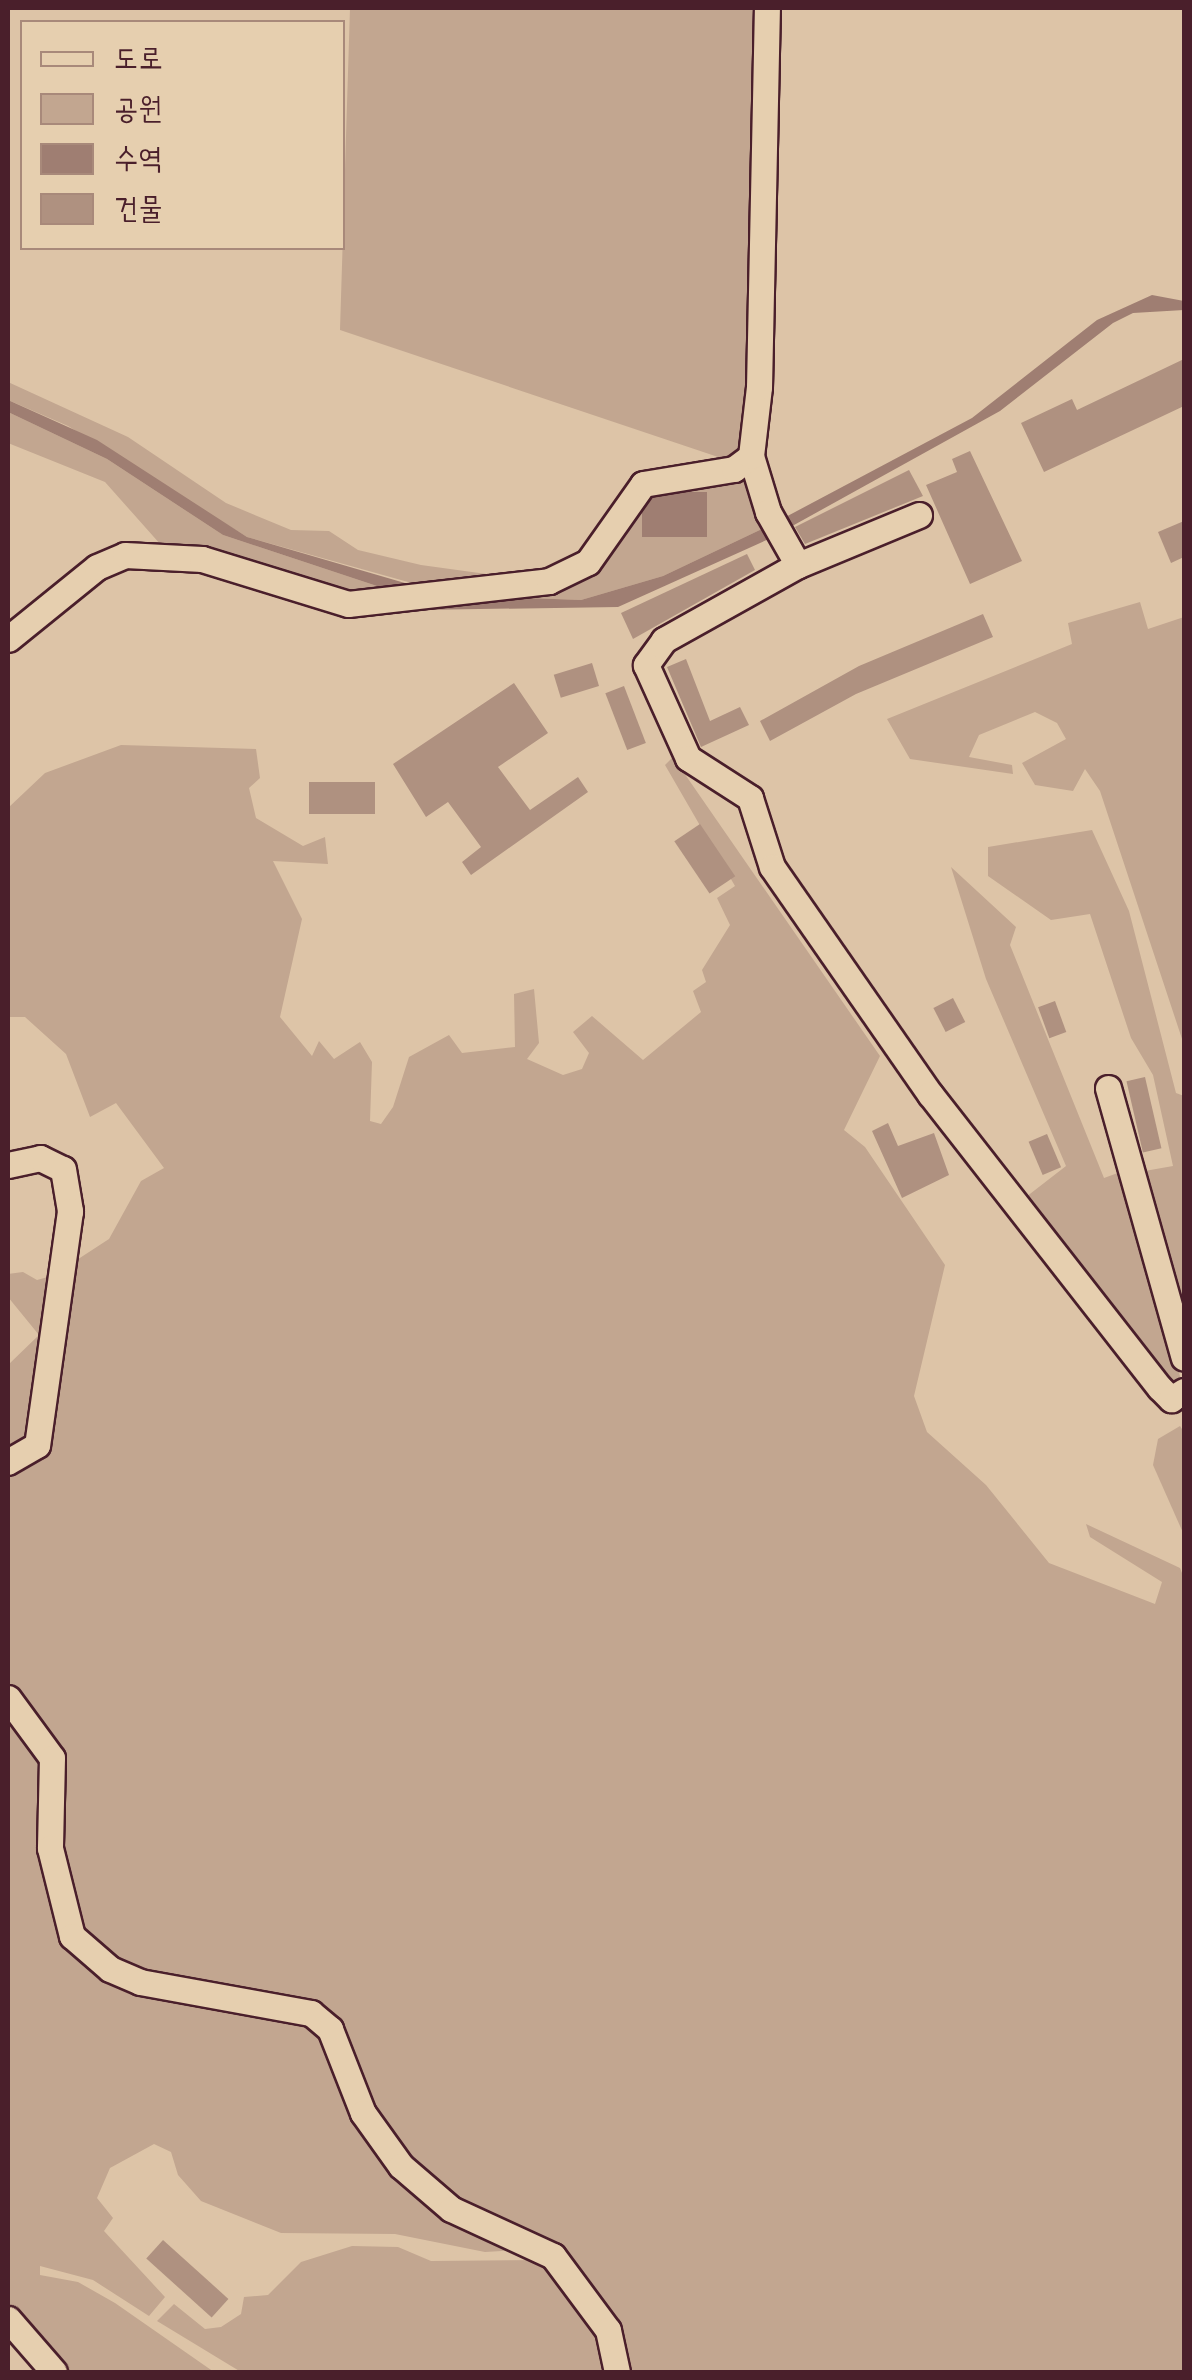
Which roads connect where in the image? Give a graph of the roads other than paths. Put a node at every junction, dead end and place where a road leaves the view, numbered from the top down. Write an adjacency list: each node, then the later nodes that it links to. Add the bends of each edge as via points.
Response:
1 (767, 8): 2 (street, via 760,387)
2 (751, 456): 4 (street, via 768,512); 5 (street, via 734,469 642,484 588,562 550,581 348,604 202,559 125,556 98,567)
3 (919, 515): 4 (street)
4 (792, 556): 9 (street, via 649,653 646,665 688,758 750,798 772,867 930,1094 1160,1388 1171,1399)
5 (8, 639)
6 (1108, 1088): 8 (street)
7 (8, 1165): 10 (street, via 40,1158 63,1169 70,1212 37,1445)
8 (1184, 1358)
9 (1184, 1390)
10 (8, 1462)
11 (8, 1698): 14 (street, via 52,1758 51,1862 72,1936 110,1970 140,1982 311,2013 330,2029 363,2113 392,2156 451,2209 553,2256 608,2330)
12 (8, 2319): 13 (street)
13 (54, 2372)
14 (617, 2372)

